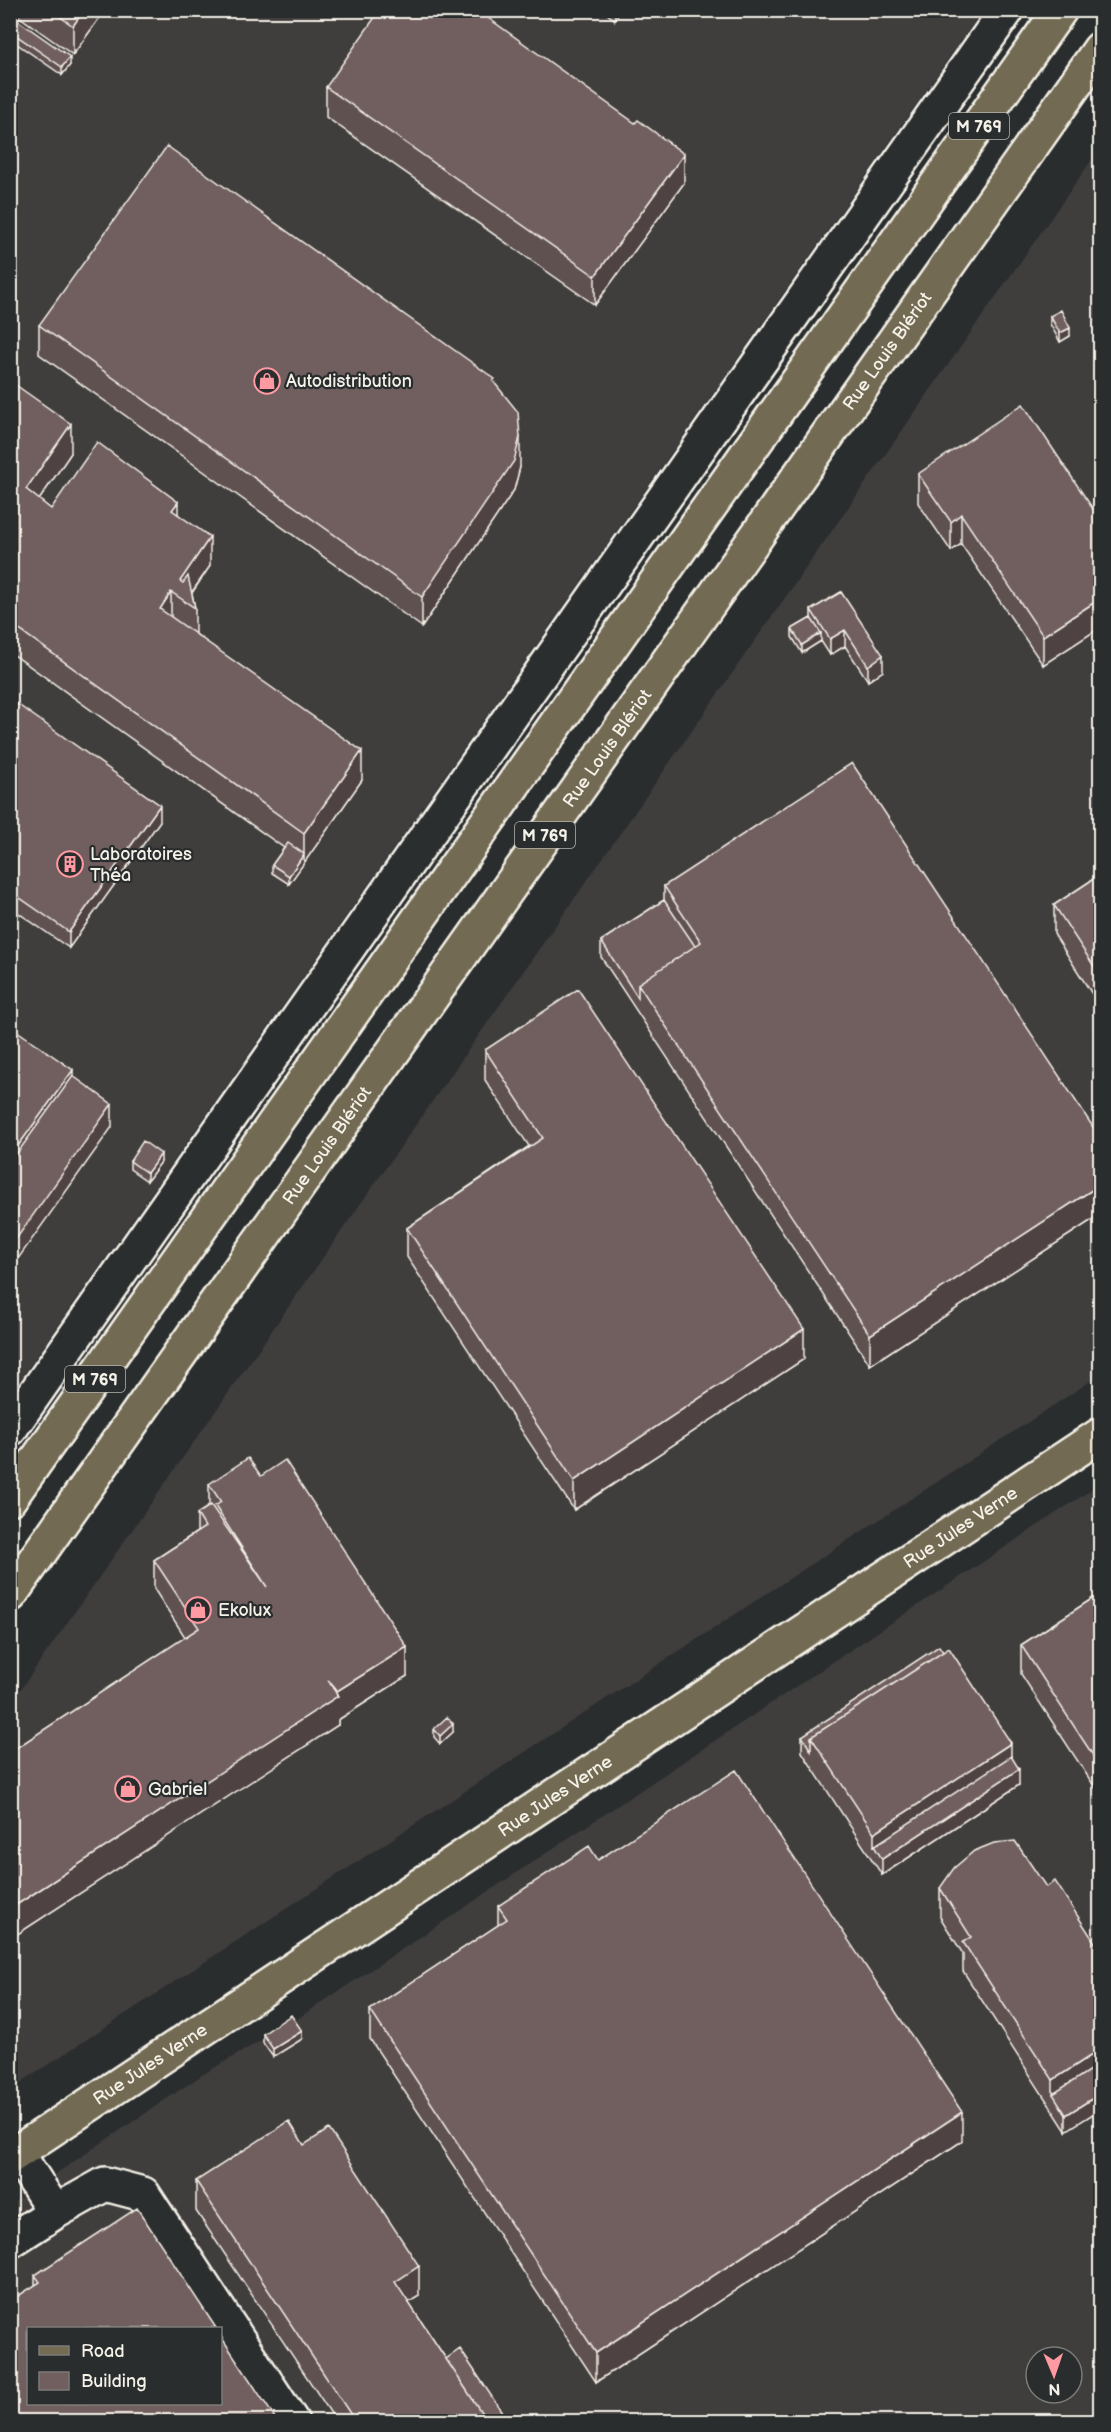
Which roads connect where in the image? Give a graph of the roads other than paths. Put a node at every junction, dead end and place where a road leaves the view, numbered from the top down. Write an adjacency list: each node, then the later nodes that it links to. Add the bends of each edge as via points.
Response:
1 (1007, 10): 4 (lane)
2 (1059, 10): 6 (main road, M 769)
3 (1101, 49): 7 (main road, Rue Louis Blériot / M 769)
4 (10, 1429)
5 (1101, 1435): 8 (main road, Rue Jules Verne)
6 (10, 1498)
7 (10, 1595)
8 (14, 2155): 9 (lane)
9 (55, 2212): 10 (lane); 11 (lane, via 105,2184 143,2194)
10 (10, 2241)
11 (292, 2421)

